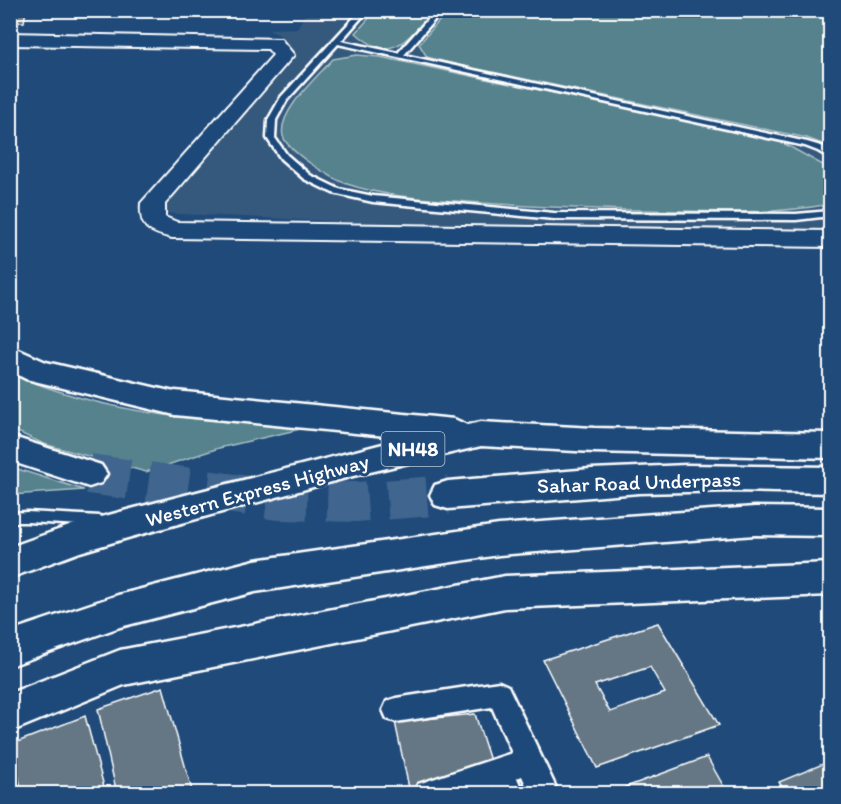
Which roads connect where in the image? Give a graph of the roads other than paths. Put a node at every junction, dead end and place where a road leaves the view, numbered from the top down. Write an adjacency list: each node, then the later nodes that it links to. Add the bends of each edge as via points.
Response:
1 (365, 10): 4 (lane)
2 (440, 10): 5 (lane)
3 (10, 39): 8 (street, via 274,43 284,55 153,203 152,220 172,230)
4 (336, 42): 5 (lane); 7 (lane, via 284,99 272,120 271,138 284,157 308,177 336,191 373,199 554,216)
5 (399, 56): 6 (lane, via 807,144)
6 (831, 156)
7 (831, 214)
8 (831, 239)
9 (10, 357): 10 (main road, via 37,370 175,403)
10 (481, 434): 11 (main road, Western Express Highway / NH48); 18 (main road, Western Express Highway / NH48, via 353,463)
11 (831, 446)
12 (10, 448): 13 (main road)
13 (89, 474)
14 (831, 480): 15 (main road, Sahar Road Underpass, via 769,477 555,483)
15 (448, 495)
16 (10, 518): 18 (lane)
17 (831, 522): 21 (main road, via 754,521 499,540 255,576 118,611)
18 (131, 523): 19 (main road, Western Express Highway / NH48)
19 (10, 563)
20 (831, 579): 23 (main road, via 506,592 120,668)
21 (10, 649)
22 (396, 710): 24 (street, via 500,694)
23 (10, 713)
24 (528, 761): 25 (street); 27 (street)
25 (505, 782): 26 (street)
26 (428, 794)
27 (545, 794)

